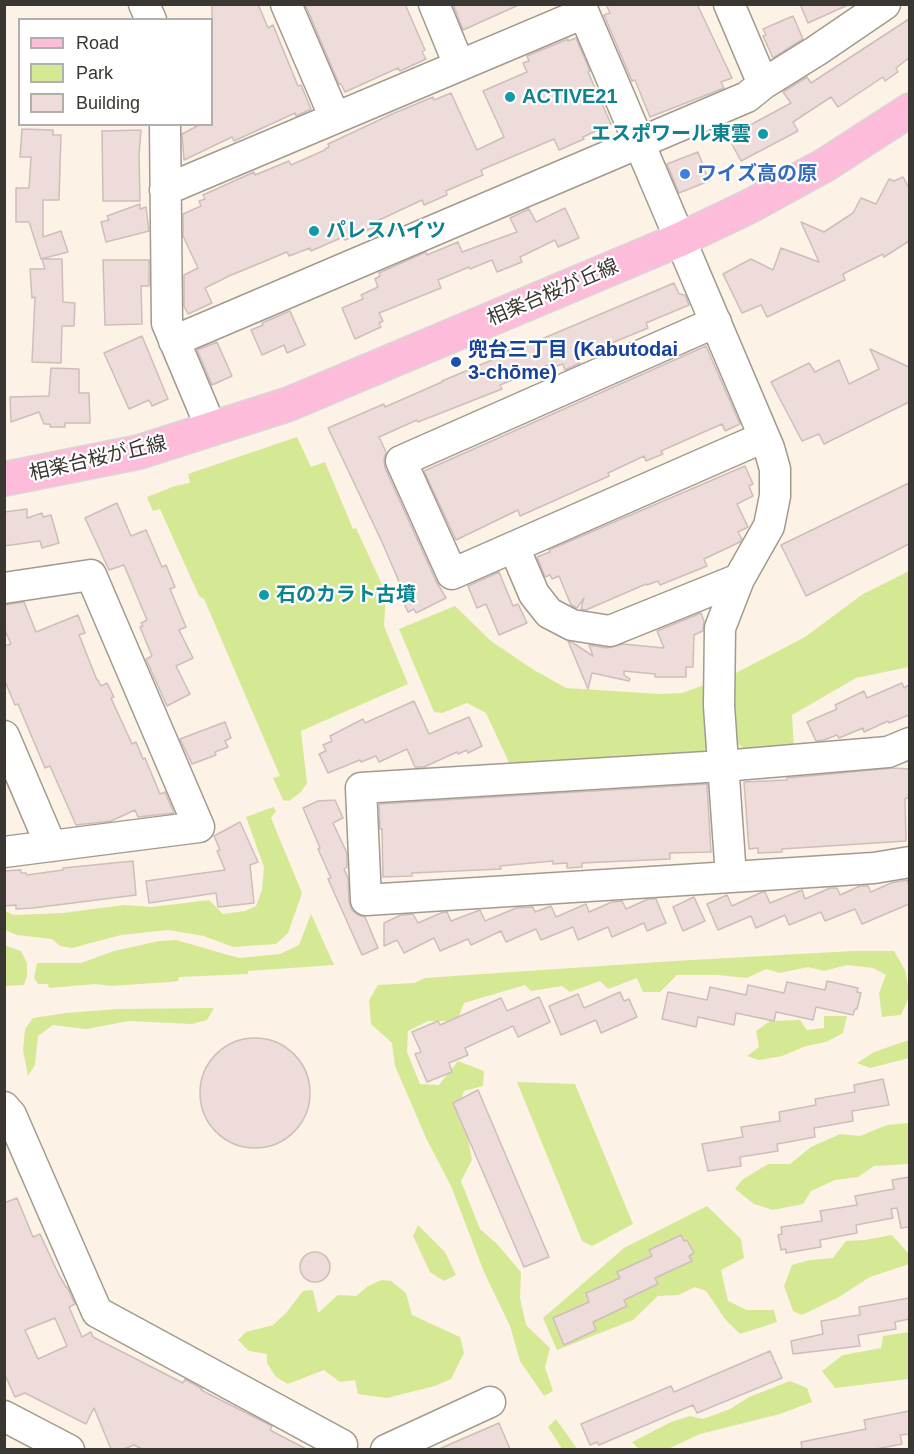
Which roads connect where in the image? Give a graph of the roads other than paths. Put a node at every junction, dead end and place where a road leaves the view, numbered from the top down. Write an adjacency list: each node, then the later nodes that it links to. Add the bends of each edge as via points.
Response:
1 (144, 4): 7 (street)
2 (286, 4): 11 (street)
3 (434, 4): 8 (street)
4 (729, 4): 9 (street)
5 (879, 6): 9 (street)
6 (582, 9): 8 (street); 13 (street)
7 (150, 18)
8 (459, 65): 11 (street)
9 (763, 84): 13 (street, via 747,97)
10 (909, 110): 15 (main road, 相楽台桜が丘線, via 825,165)
11 (335, 118): 14 (street)
12 (165, 126): 14 (street)
13 (639, 144): 15 (street); 17 (street)
14 (165, 190): 17 (street, via 167,323)
15 (681, 239): 16 (street); 18 (main road, 相楽台桜が丘線, via 289,404)
16 (716, 322): 19 (street); 21 (street, via 401,461 452,574)
17 (174, 341): 18 (street)
18 (212, 430): 20 (main road, 相楽台桜が丘線, via 139,452)
19 (764, 437): 21 (street); 22 (street, via 775,469 773,511 769,526)
20 (4, 479)
21 (514, 547): 22 (street, via 534,594 549,613 572,625 610,631)
22 (739, 579): 26 (street, via 720,628)
23 (4, 588): 27 (street, via 91,575 199,827)
24 (4, 736): 27 (street)
25 (909, 743): 26 (street, via 888,752)
26 (723, 766): 30 (street); 30 (street, via 361,788 366,900)
27 (51, 846): 28 (street)
28 (4, 852)
29 (909, 862): 30 (street, via 874,868)
30 (731, 877)
31 (4, 1107): 35 (street, via 11,1115 97,1312 342,1445)
32 (490, 1402): 36 (street)
33 (4, 1416): 34 (street)
34 (69, 1449)
35 (339, 1449)
36 (386, 1449)

